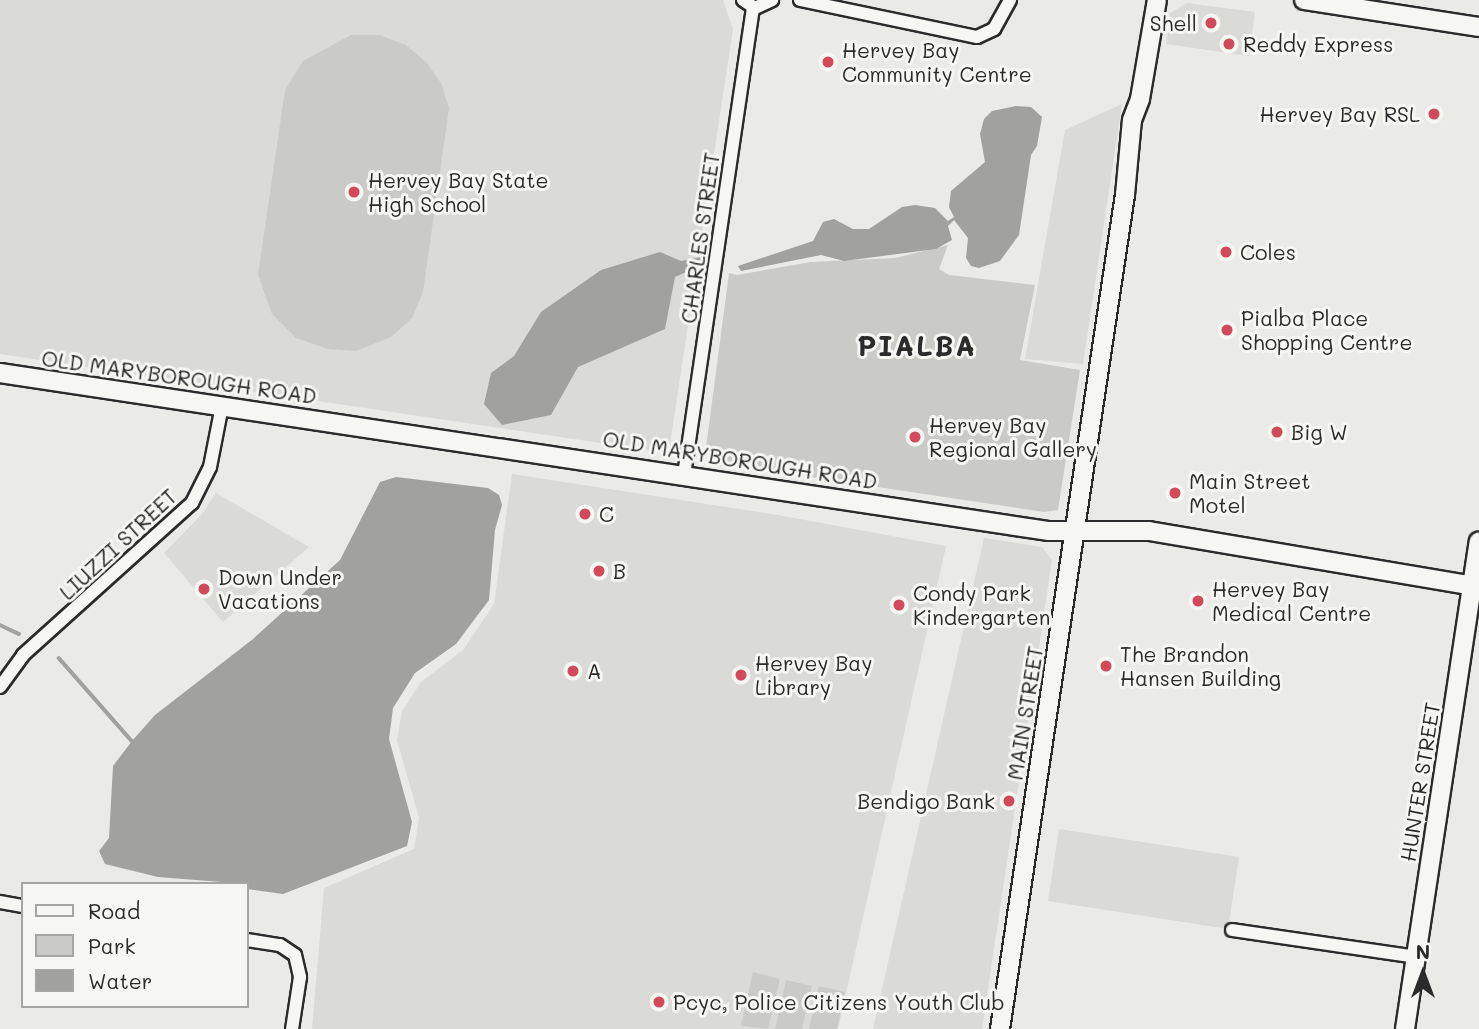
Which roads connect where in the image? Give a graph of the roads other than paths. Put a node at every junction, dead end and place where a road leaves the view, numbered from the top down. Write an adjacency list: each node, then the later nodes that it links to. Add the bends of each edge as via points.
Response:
1 (772, 0): 6 (street)
2 (800, 0): 3 (street, via 977,37 994,29)
3 (1010, 0)
4 (1157, 0): 11 (street, MAIN STREET, via 1132,120)
5 (1304, 0): 7 (street)
6 (748, 4): 10 (street, CHARLES STREET)
7 (1479, 27)
8 (0, 373): 9 (street, OLD MARYBOROUGH ROAD)
9 (222, 406): 10 (street, OLD MARYBOROUGH ROAD); 14 (street, LIUZZI STREET, via 210,467 192,503 23,655)
10 (684, 475): 11 (street, OLD MARYBOROUGH ROAD, via 1049,531)
11 (1075, 530): 13 (street, OLD MARYBOROUGH ROAD, via 1149,531); 21 (street, MAIN STREET)
12 (1479, 542): 13 (street, HUNTER STREET)
13 (1473, 586): 19 (street, HUNTER STREET)
14 (0, 687)
15 (0, 902): 16 (street)
16 (21, 906)
17 (1232, 930): 19 (street)
18 (248, 940): 20 (street, via 280,945 295,956 300,977)
19 (1416, 957): 22 (street, HUNTER STREET)
20 (292, 1029)
21 (1000, 1029)
22 (1405, 1029)

